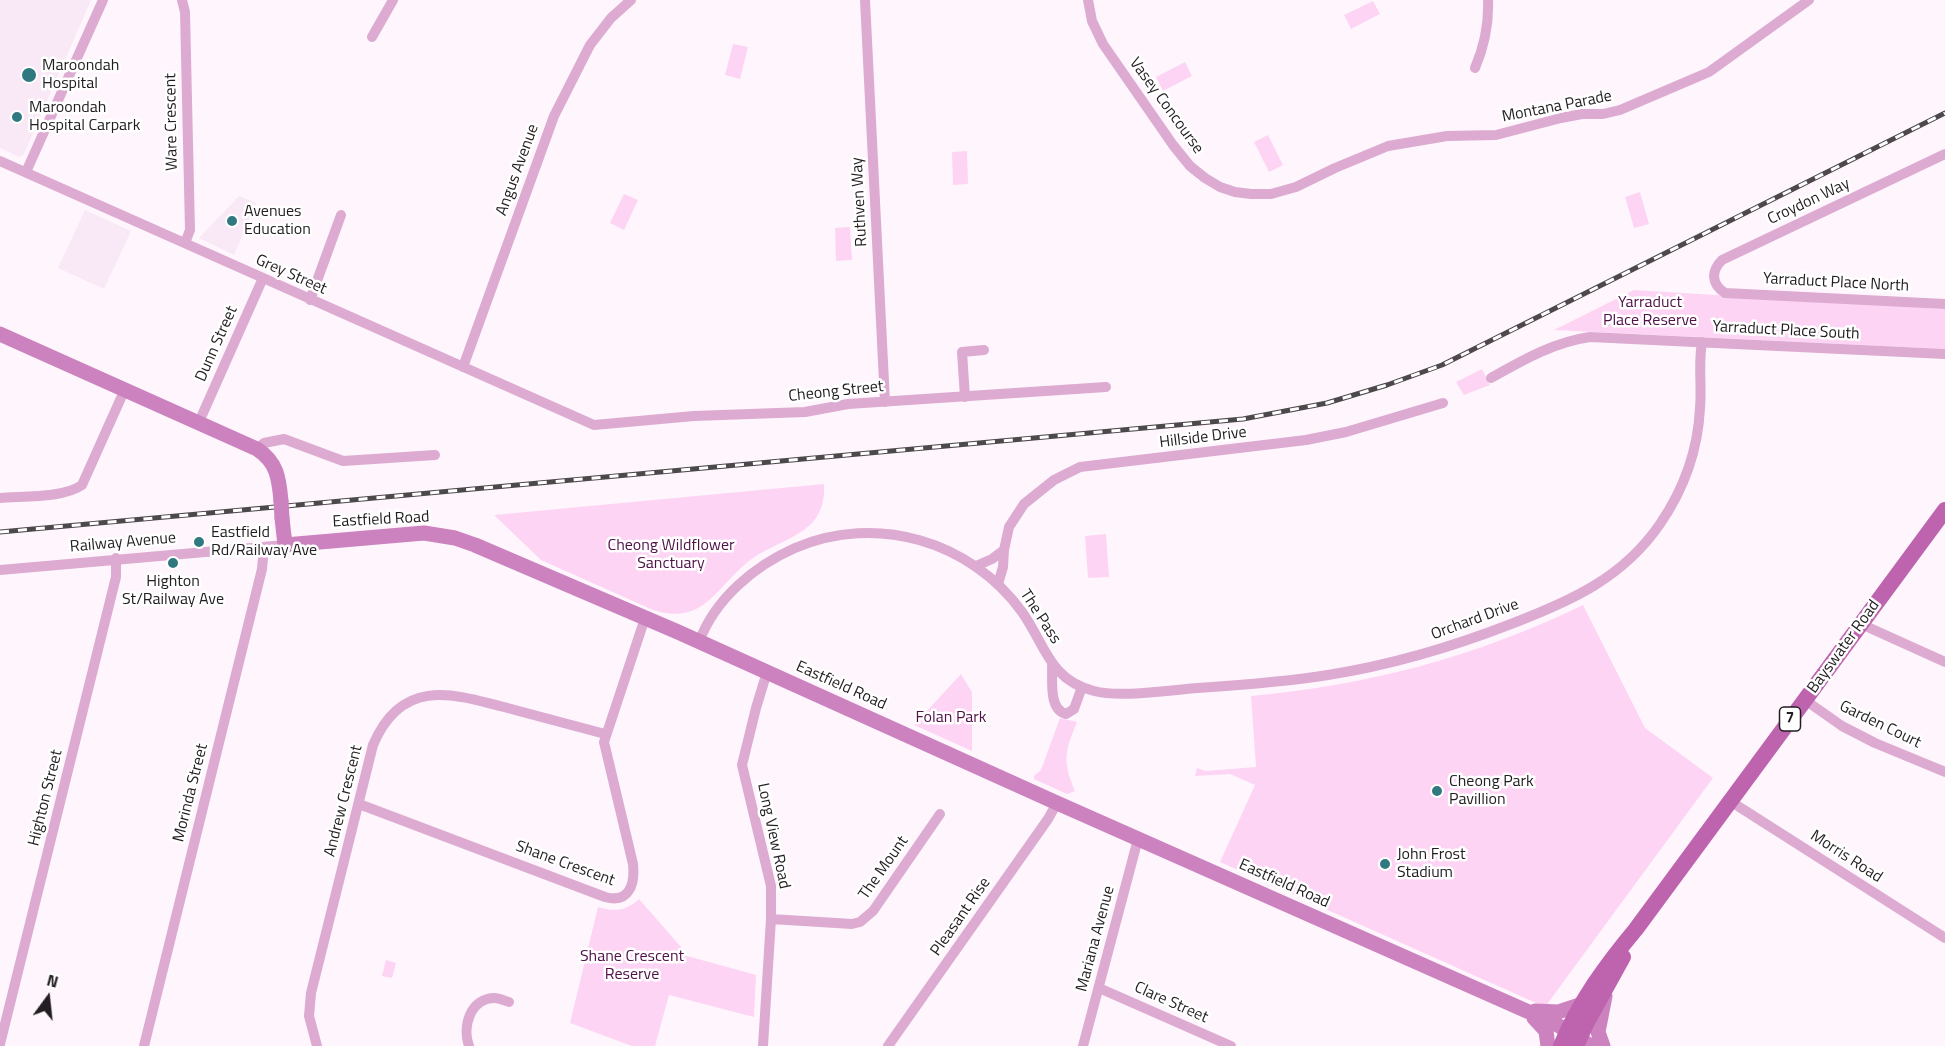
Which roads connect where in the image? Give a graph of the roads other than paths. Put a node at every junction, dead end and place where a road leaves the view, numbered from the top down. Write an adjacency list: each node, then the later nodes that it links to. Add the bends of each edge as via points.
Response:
1 (103, 0): 14 (street)
2 (182, 0): 16 (street, Ware Crescent, via 190,231)
3 (393, 0): 9 (street)
4 (631, 0): 25 (street, Angus Avenue, via 590,45 554,116)
5 (865, 0): 30 (street, Ruthven Way)
6 (1088, 0): 11 (street, Vasey Concourse, via 1103,44 1173,145 1190,166 1220,187 1271,194 1296,187)
7 (1488, 0): 10 (street, via 1485,40)
8 (1809, 0): 11 (street, Montana Parade, via 1709,72 1620,110 1561,118 1496,135 1447,136)
9 (372, 37)
10 (1475, 68)
11 (1388, 146)
12 (1945, 154): 18 (street, Croydon Way, via 1722,260 1713,277)
13 (0, 161): 14 (street, Grey Street)
14 (26, 172): 16 (street, Grey Street)
15 (341, 215): 19 (street)
16 (185, 243): 17 (street, Grey Street)
17 (263, 278): 19 (street, Grey Street); 33 (street, Dunn Street)
18 (1725, 292): 20 (street, Yarraduct Place North)
19 (310, 300): 25 (street, Grey Street)
20 (1945, 304)
21 (0, 334): 28 (main road)
22 (1702, 342): 24 (street, Yarraduct Place South); 26 (street, Yarraduct Place South, via 1590,337 1568,340); 51 (street, Orchard Drive, via 1700,406 1690,465 1661,522 1613,575 1535,615 1465,641 1372,667 1293,680 1144,692 1105,693)
23 (984, 350): 29 (street, via 962,352)
24 (1945, 354)
25 (463, 367): 32 (street, Grey Street)
26 (1491, 378)
27 (1106, 387): 29 (street, Cheong Street)
28 (125, 389): 33 (main road); 36 (street, via 82,485 63,492)
29 (965, 397): 30 (street, Cheong Street)
30 (885, 402): 32 (street, Cheong Street, via 805,412 594,425)
31 (1443, 403): 40 (street, Hillside Drive, via 1306,440 1080,467 1054,480 1024,504 1012,521)
32 (570, 415)
33 (199, 422): 34 (main road)
34 (257, 448): 35 (street, via 284,439 343,460); 38 (main road, bridge, via 266,454 279,478)
35 (435, 455)
36 (0, 498)
37 (1945, 510): 46 (main road, Bayswater Road / 7)
38 (285, 545): 39 (street, Railway Avenue); 45 (main road, Eastfield Road, via 409,533 448,536)
39 (264, 546): 41 (street, Railway Avenue); 70 (street, Morinda Street, via 262,569)
40 (1004, 550): 42 (street); 44 (street, Hillside Drive)
41 (116, 558): 43 (street, Railway Avenue); 69 (street, Highton Street, via 116,577)
42 (976, 566): 44 (street, The Pass); 47 (street, The Pass, via 936,544 889,533 854,533 817,540 784,553 741,583 704,627)
43 (0, 570)
44 (998, 584): 49 (street, The Pass, via 1024,615)
45 (645, 618): 47 (main road, Eastfield Road); 53 (street, Shane Crescent)
46 (1861, 624): 48 (street); 52 (main road, Bayswater Road / 7)
47 (699, 642): 50 (main road, Eastfield Road)
48 (1945, 662)
49 (1052, 665): 51 (street, The Pass); 51 (street, The Pass, via 1054,702 1061,712 1072,711)
50 (767, 672): 56 (main road, Eastfield Road); 60 (street, Long View Road, via 742,765 771,886)
51 (1082, 687)
52 (1804, 700): 54 (street, Garden Court, via 1875,743); 55 (main road, Bayswater Road / 7)
53 (605, 734): 57 (street, Andrew Crescent, via 456,695 426,696 399,709 382,727); 57 (street, Shane Crescent, via 634,874 632,886 620,898 604,897)
54 (1945, 772)
55 (1730, 801): 61 (main road, Bayswater Road / 7); 62 (street, Morris Road)
56 (1057, 803): 59 (main road, Eastfield Road); 74 (street, Pleasant Rise)
57 (358, 804): 71 (street, Andrew Crescent, via 311,993 309,1016)
58 (940, 814): 60 (street, The Mount, via 873,911 860,922)
59 (1138, 839): 63 (street, Mariana Avenue); 67 (main road, Eastfield Road)
60 (771, 920): 73 (street, Long View Road)
61 (1636, 929): 64 (main road, Bayswater Road / 7); 66 (main road, Bayswater Road / 7)
62 (1945, 938)
63 (1099, 988): 75 (street, Mariana Avenue); 76 (street, Clare Street)
64 (1606, 990): 68 (main road, Bayswater Road / 7); 78 (main road, via 1598,1032)
65 (509, 1002): 72 (street, via 495,998 476,1007 467,1022)
66 (1579, 1005): 67 (main road, via 1558,1012); 68 (main road, Bayswater Road / 7)
67 (1523, 1010): 68 (main road, Eastfield Road); 77 (main road, via 1546,1031)
68 (1575, 1042)
69 (0, 1044)
70 (144, 1046)
71 (317, 1046)
72 (469, 1046)
73 (764, 1046)
74 (888, 1046)
75 (1083, 1046)
76 (1231, 1046)
77 (1548, 1046)
78 (1603, 1046)

